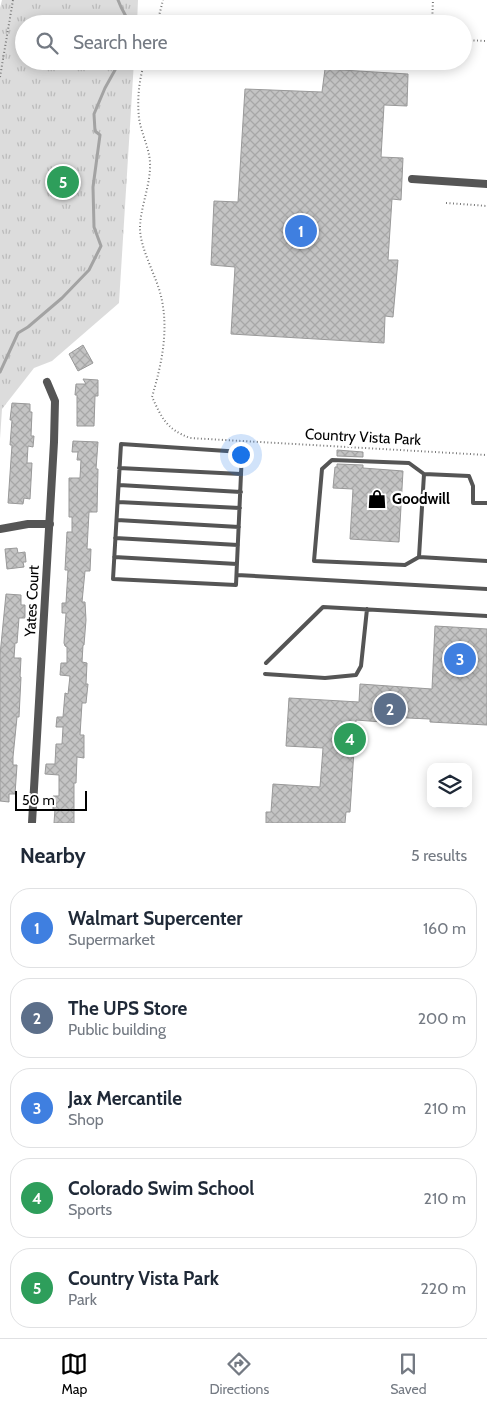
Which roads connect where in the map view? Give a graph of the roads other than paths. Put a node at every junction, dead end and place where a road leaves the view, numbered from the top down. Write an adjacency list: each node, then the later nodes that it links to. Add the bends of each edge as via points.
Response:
1 (412, 180): 2 (street)
2 (487, 184)
3 (47, 382): 13 (street, Yates Court, via 55,401)
4 (120, 468): 5 (lane); 5 (lane, via 121,444 242,452); 7 (lane)
5 (241, 474): 8 (lane)
6 (424, 474): 10 (lane, via 469,476 473,503); 19 (lane); 19 (lane, via 409,463 332,460 322,469 314,561 405,565)
7 (118, 485): 8 (lane); 9 (lane)
8 (241, 492): 11 (lane)
9 (118, 502): 11 (lane); 12 (lane)
10 (487, 503)
11 (240, 508): 14 (lane)
12 (116, 520): 14 (lane); 16 (lane)
13 (50, 524): 15 (street); 28 (street, Yates Court)
14 (239, 527): 17 (lane)
15 (0, 529)
16 (115, 538): 17 (lane); 18 (lane)
17 (238, 545): 21 (lane)
18 (114, 557): 21 (lane); 22 (lane, via 113,579 236,585)
19 (419, 557): 20 (lane)
20 (487, 561)
21 (237, 564): 22 (lane)
22 (237, 575): 23 (lane)
23 (487, 589)
24 (367, 609): 25 (lane); 26 (lane, via 323,607); 27 (lane, via 361,666 356,675 326,678)
25 (487, 616)
26 (266, 663)
27 (265, 674)
28 (32, 823)

